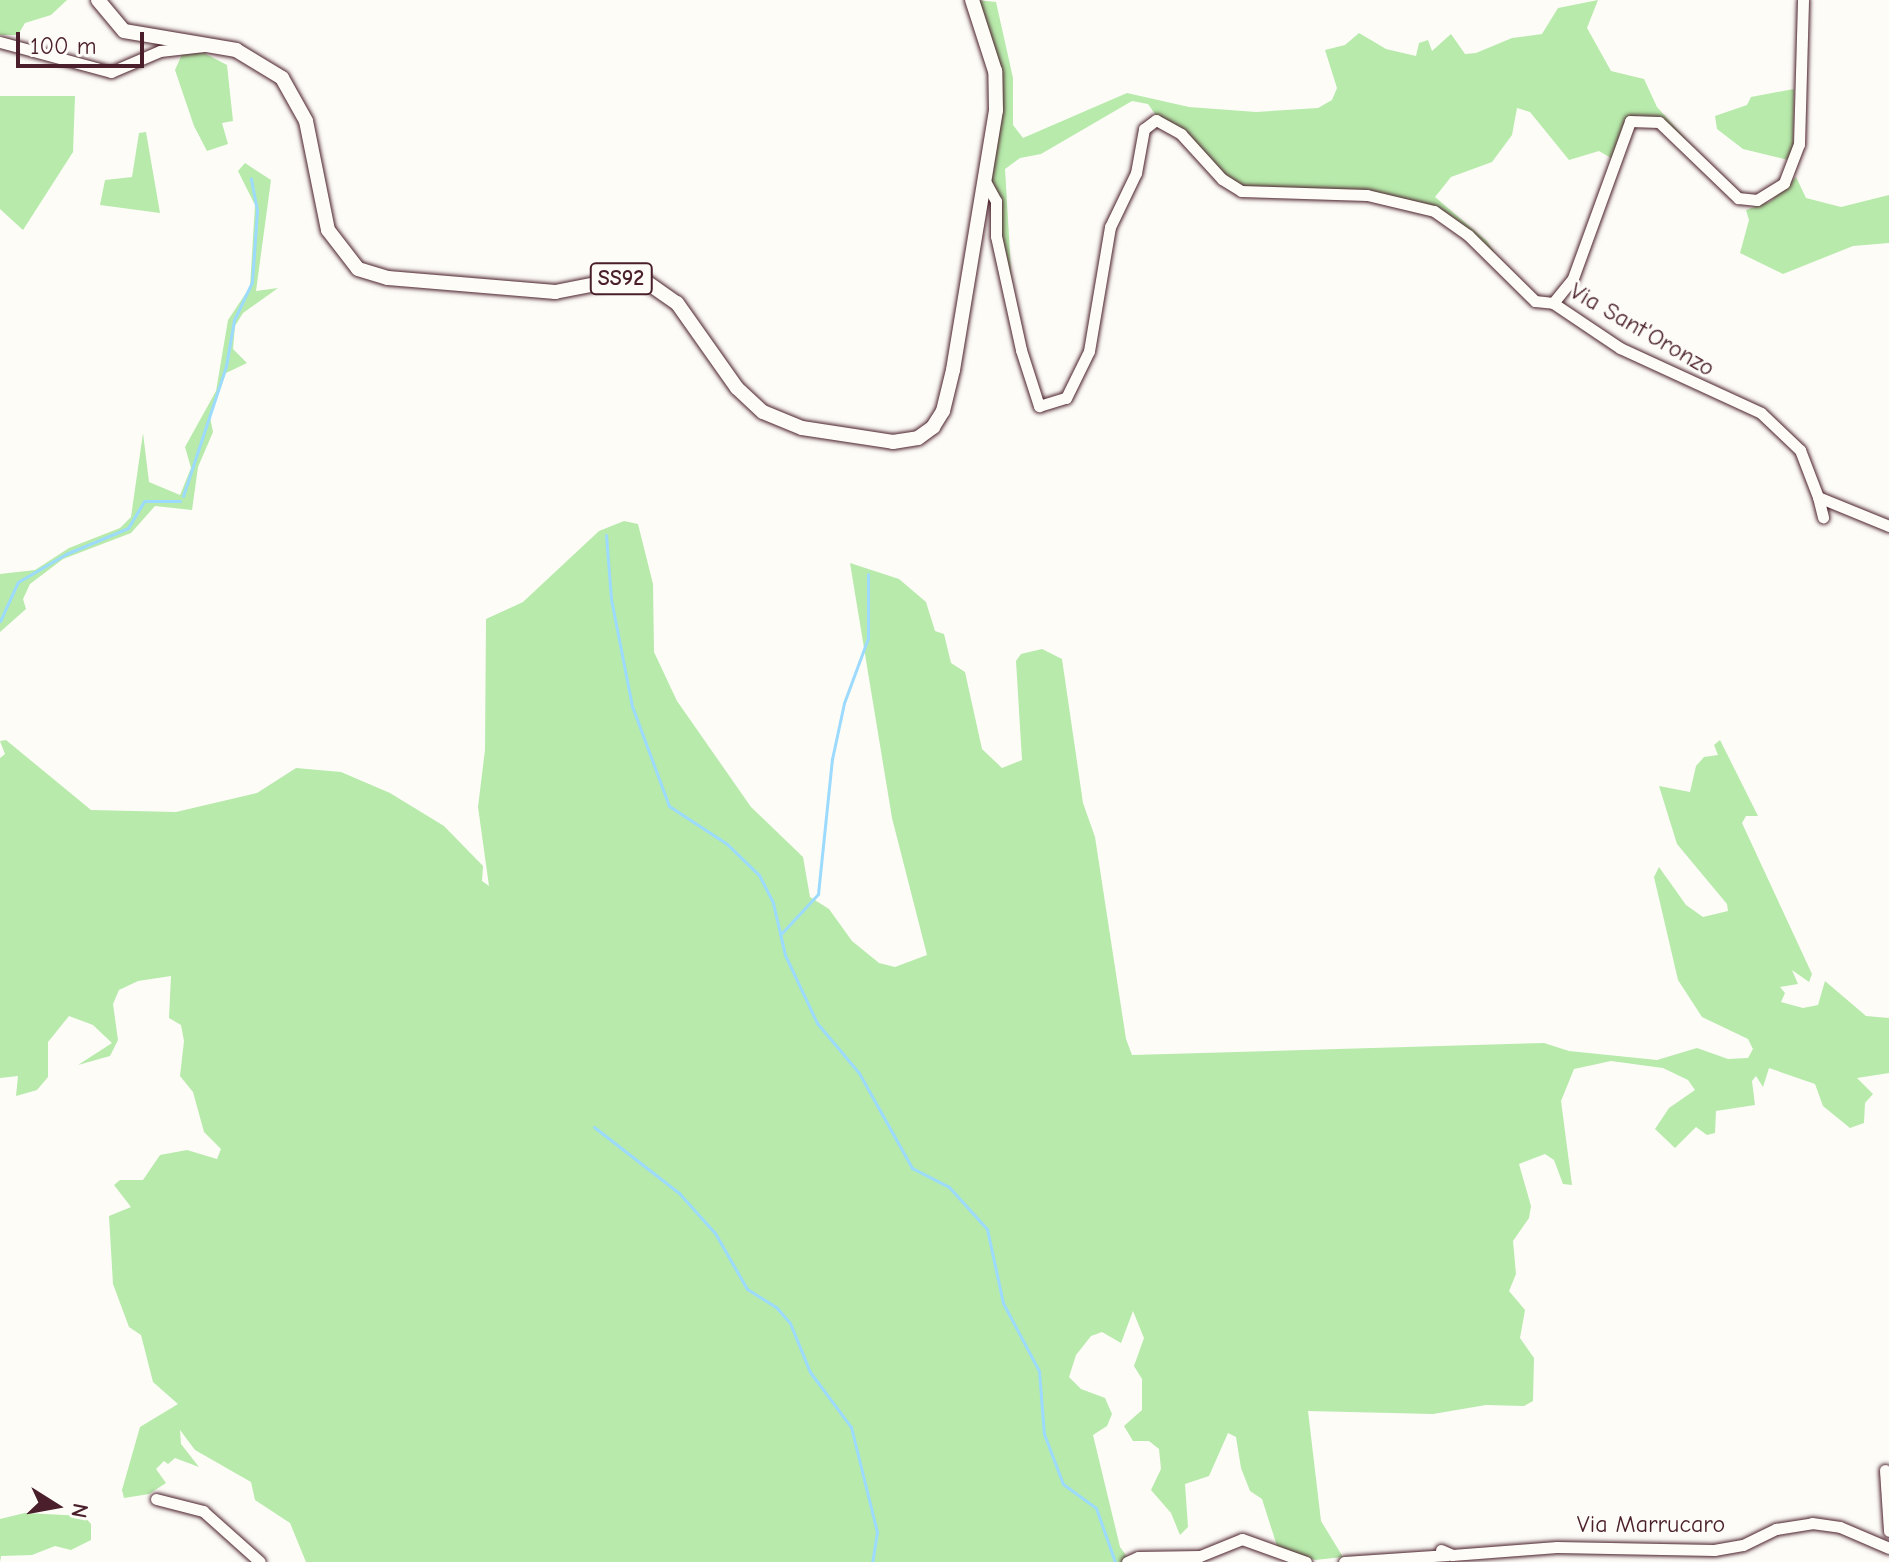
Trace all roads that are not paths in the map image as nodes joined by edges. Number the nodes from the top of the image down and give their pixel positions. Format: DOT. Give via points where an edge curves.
graph roads {
  1 [pos="98,0"];
  2 [pos="972,0"];
  3 [pos="1803,0"];
  4 [pos="0,42"];
  5 [pos="205,44"];
  6 [pos="986,183"];
  7 [pos="1553,303"];
  8 [pos="1818,497"];
  9 [pos="1823,517"];
  10 [pos="1889,526"];
  11 [pos="1885,1470"];
  12 [pos="156,1499"];
  13 [pos="1889,1531"];
  14 [pos="1889,1548"];
  15 [pos="260,1562"];
  16 [pos="1127,1562"];
  17 [pos="1306,1562"];
  18 [pos="1344,1562"];
  1 -- 5 [label="main road, SS92" via="124,31"];
  2 -- 6 [label="main road, SS92" via="996,84"];
  3 -- 7 [label="street" via="1799,144 1784,183 1757,200 1738,198 1659,122 1630,121 1573,278"];
  4 -- 5 [label="street" via="111,72 160,51 197,50"];
  5 -- 6 [label="main road, SS92" via="248,55 292,89 306,121 328,230 358,269 388,278 555,292 621,279 645,281 677,303 754,405 780,421 833,434 906,441 928,432 941,417"];
  6 -- 7 [label="street, Via Sant'Oronzo" via="996,201 996,236 1021,350 1036,401 1045,407 1066,398 1089,351 1110,227 1136,173 1144,129 1153,120 1181,134 1222,179 1247,193 1367,195 1434,211 1468,235 1530,298"];
  7 -- 8 [label="street, Via Sant'Oronzo" via="1620,348 1761,413 1800,450"];
  8 -- 9 [label="street, Via Sant'Oronzo"];
  8 -- 10 [label="street"];
  11 -- 13 [label="street"];
  12 -- 15 [label="street" via="203,1511"];
  14 -- 18 [label="street, Via Marrucaro" via="1840,1527 1812,1523 1714,1550 1557,1547"];
  16 -- 17 [label="street" via="1138,1557 1200,1556 1242,1539"];
}
